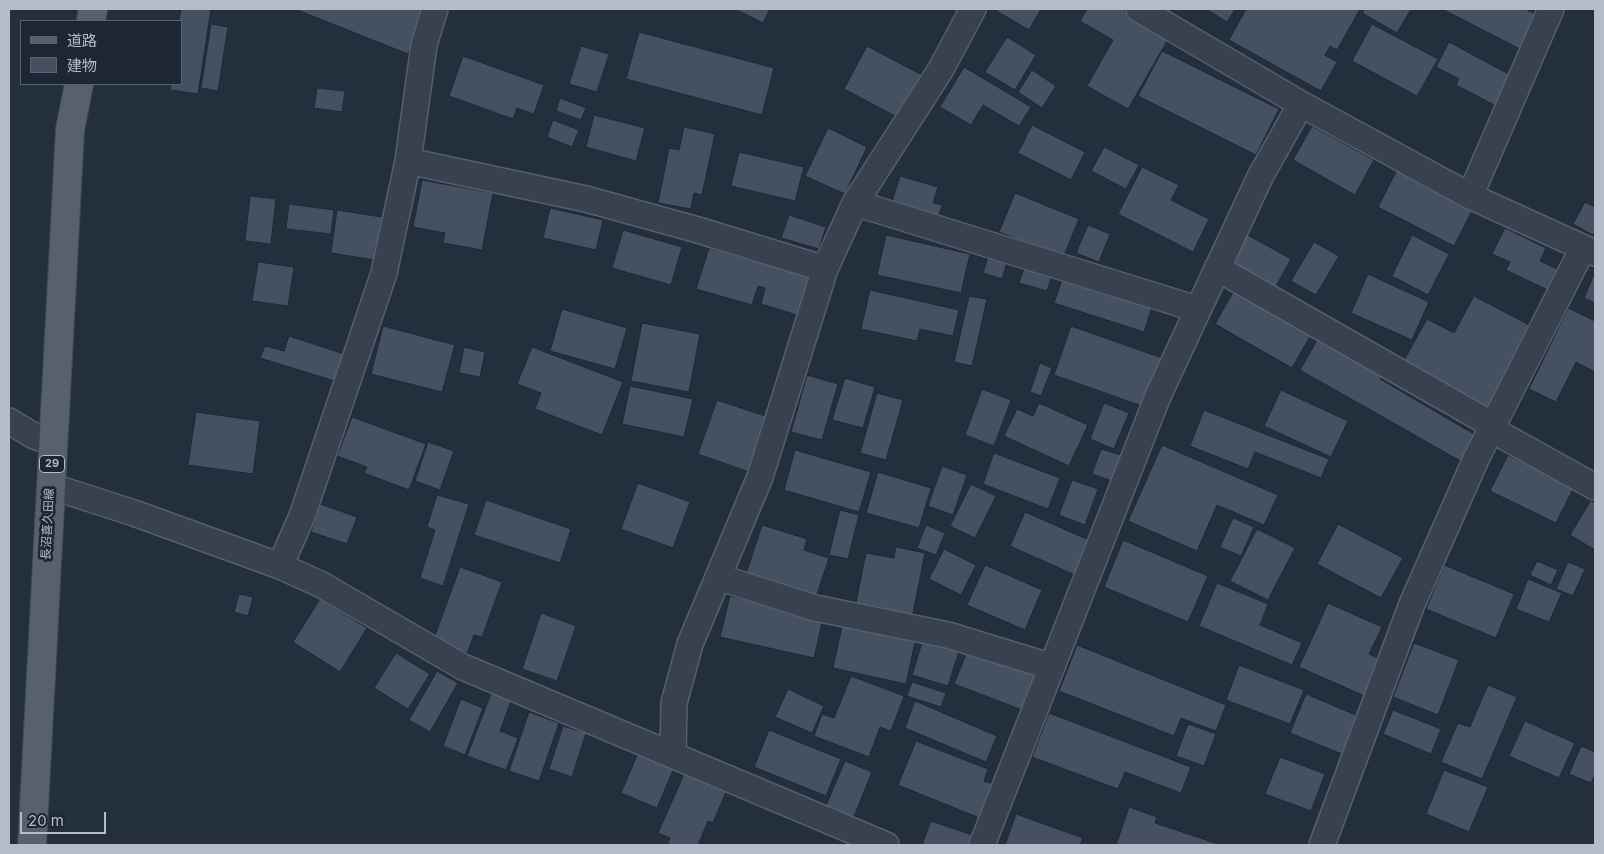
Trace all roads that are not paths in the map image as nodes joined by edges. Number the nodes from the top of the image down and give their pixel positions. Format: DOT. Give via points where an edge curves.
graph roads {
  1 [pos="435,9"];
  2 [pos="973,9"];
  3 [pos="1551,9"];
  4 [pos="1143,10"];
  5 [pos="79,85"];
  6 [pos="1301,104"];
  7 [pos="408,161"];
  8 [pos="1470,196"];
  9 [pos="855,204"];
  10 [pos="1589,251"];
  11 [pos="1217,268"];
  12 [pos="825,269"];
  13 [pos="1198,308"];
  14 [pos="9,421"];
  15 [pos="1493,428"];
  16 [pos="54,442"];
  17 [pos="50,486"];
  18 [pos="1595,487"];
  19 [pos="280,566"];
  20 [pos="718,577"];
  21 [pos="1052,667"];
  22 [pos="673,755"];
  23 [pos="32,845"];
  24 [pos="886,845"];
  25 [pos="982,845"];
  26 [pos="1322,845"];
  1 -- 7 [label="street" via="424,45"];
  2 -- 9 [label="street" via="941,69"];
  3 -- 8 [label="street"];
  4 -- 6 [label="street"];
  5 -- 16 [label="main road, 長沼喜久田線 / 29" via="70,130"];
  6 -- 8 [label="street"];
  6 -- 11 [label="street" via="1260,178"];
  7 -- 12 [label="street" via="586,199"];
  7 -- 19 [label="street" via="384,273 302,516"];
  8 -- 10 [label="street"];
  9 -- 12 [label="street"];
  9 -- 13 [label="street"];
  10 -- 15 [label="street"];
  11 -- 13 [label="street"];
  11 -- 15 [label="street"];
  12 -- 20 [label="street" via="760,477"];
  13 -- 21 [label="street" via="1158,396"];
  14 -- 16 [label="street" via="34,436"];
  15 -- 18 [label="street"];
  15 -- 26 [label="street" via="1476,458 1412,604"];
  16 -- 17 [label="main road, 長沼喜久田線 / 29"];
  17 -- 19 [label="street"];
  17 -- 23 [label="main road, 長沼喜久田線 / 29"];
  19 -- 22 [label="street" via="322,585 463,667"];
  20 -- 21 [label="street" via="815,608 948,635"];
  20 -- 22 [label="street" via="690,644 674,703"];
  21 -- 25 [label="street"];
  22 -- 24 [label="street"];
}
